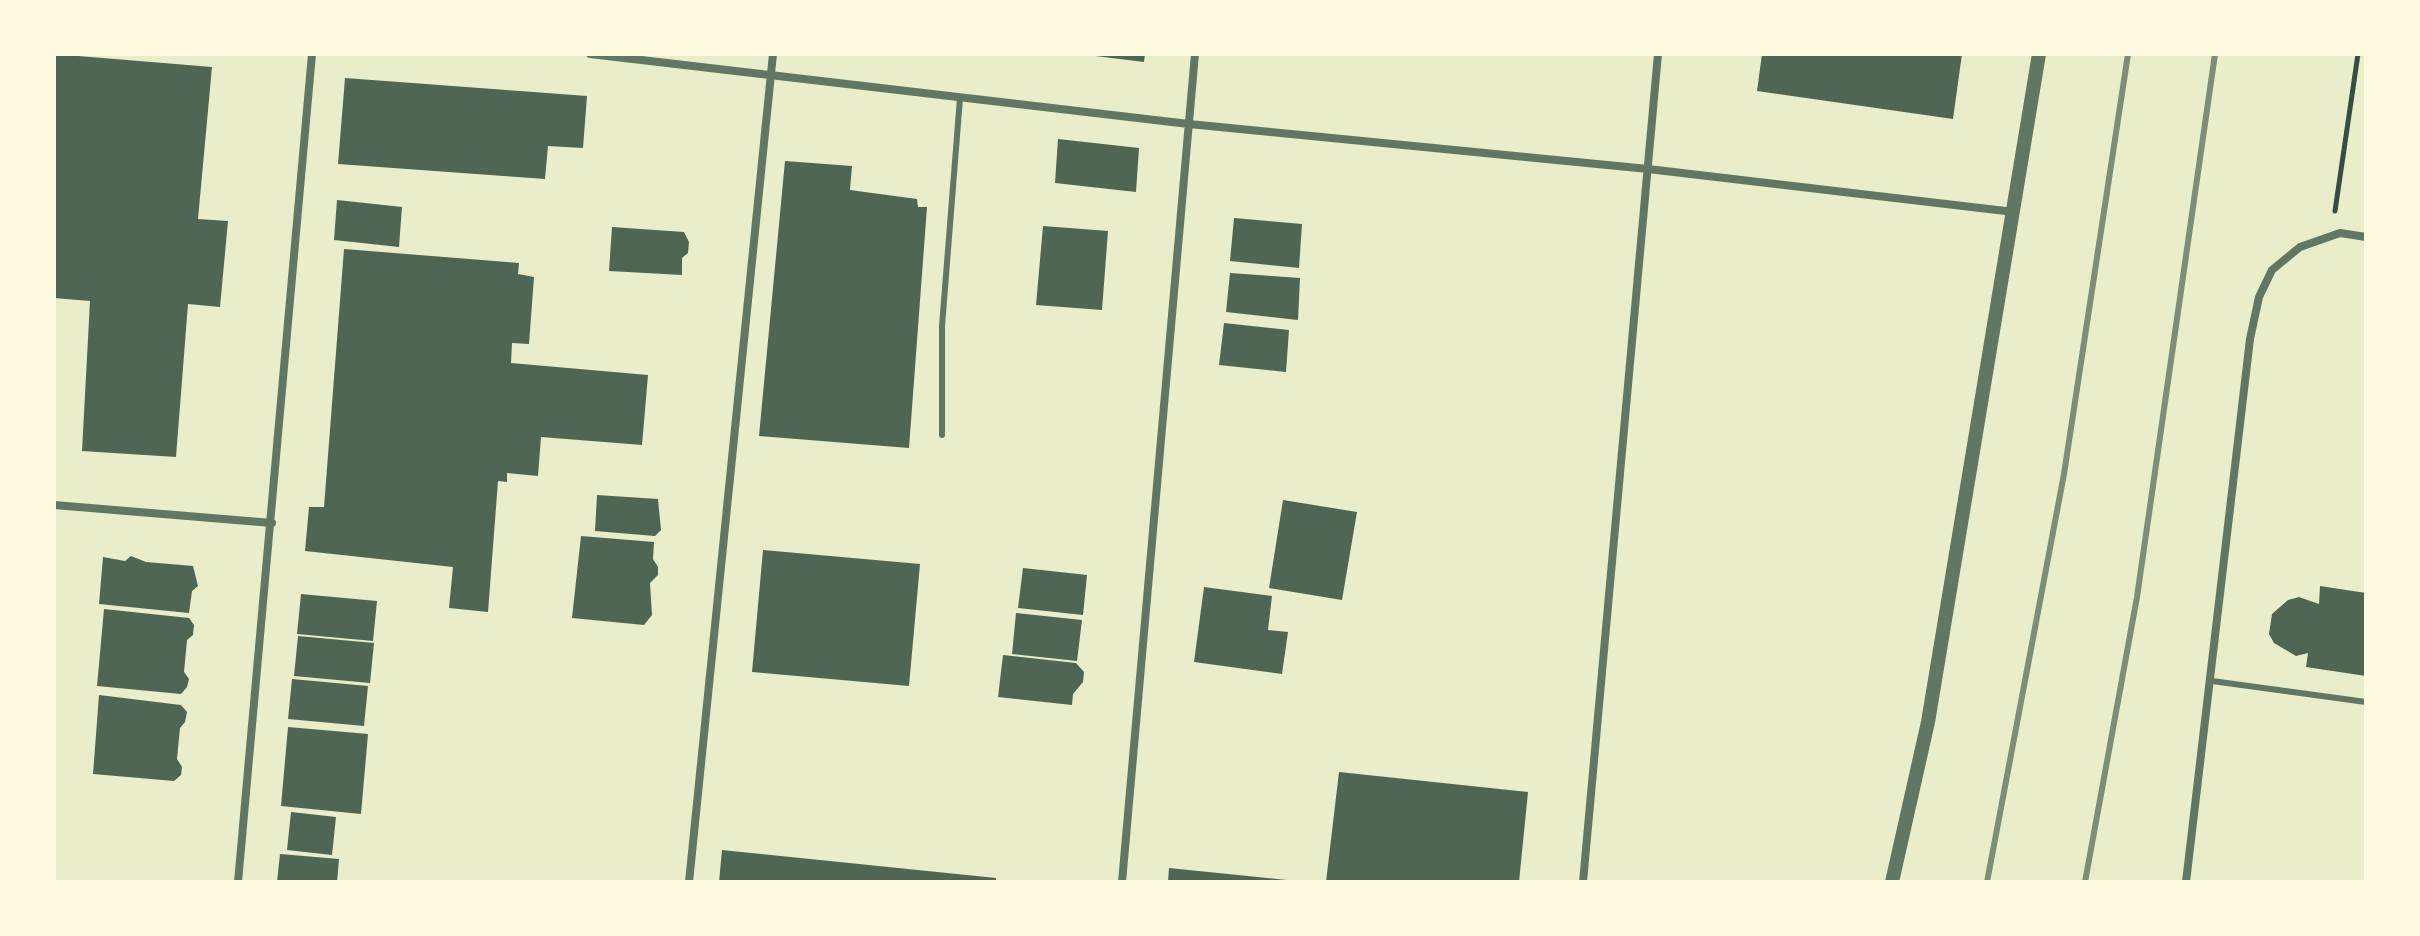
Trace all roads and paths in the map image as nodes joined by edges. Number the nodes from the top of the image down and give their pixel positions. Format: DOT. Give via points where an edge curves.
graph roads {
  1 [pos="312,54"];
  2 [pos="590,54"];
  3 [pos="773,54"];
  4 [pos="1195,54"];
  5 [pos="1658,54"];
  6 [pos="2039,54"];
  7 [pos="2358,54"];
  8 [pos="771,76"];
  9 [pos="960,98"];
  10 [pos="1189,124"];
  11 [pos="1648,169"];
  12 [pos="2015,212"];
  13 [pos="2332,236"];
  14 [pos="2366,237"];
  15 [pos="942,435"];
  16 [pos="54,505"];
  17 [pos="272,523"];
  18 [pos="2212,681"];
  19 [pos="2366,702"];
  20 [pos="238,882"];
  21 [pos="689,882"];
  22 [pos="1122,882"];
  23 [pos="1583,882"];
  24 [pos="1892,882"];
  25 [pos="2186,882"];
  1 -- 17 [label="street"];
  2 -- 8 [label="street"];
  3 -- 8 [label="street"];
  4 -- 10 [label="street"];
  5 -- 11 [label="street"];
  6 -- 12 [label="street"];
  7 -- 13 [label="path"];
  8 -- 9 [label="street"];
  8 -- 21 [label="street"];
  9 -- 10 [label="street"];
  9 -- 15 [label="lane" via="942,326"];
  10 -- 11 [label="street"];
  10 -- 22 [label="street"];
  11 -- 12 [label="street"];
  11 -- 23 [label="street"];
  12 -- 24 [label="street" via="1928,722"];
  13 -- 14 [label="street"];
  13 -- 18 [label="street" via="2300,247 2272,270 2259,297"];
  16 -- 17 [label="street"];
  17 -- 20 [label="street"];
  18 -- 19 [label="lane"];
  18 -- 25 [label="street"];
}
